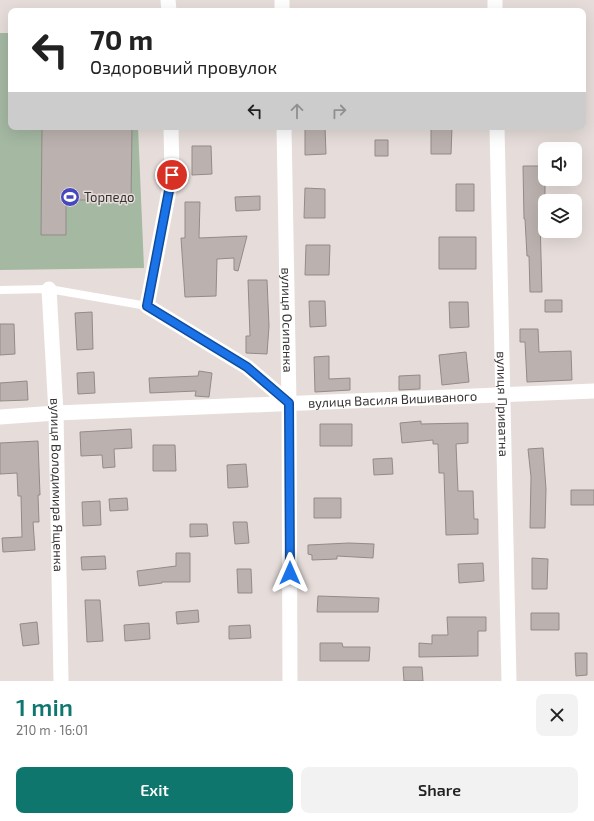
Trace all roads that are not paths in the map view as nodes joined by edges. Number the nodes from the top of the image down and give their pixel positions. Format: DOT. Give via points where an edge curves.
graph roads {
  1 [pos="171,130"];
  2 [pos="284,130"];
  3 [pos="497,130"];
  4 [pos="49,289"];
  5 [pos="0,290"];
  6 [pos="147,306"];
  7 [pos="594,391"];
  8 [pos="502,394"];
  9 [pos="289,403"];
  10 [pos="56,413"];
  11 [pos="0,417"];
  12 [pos="61,681"];
  13 [pos="290,681"];
  14 [pos="509,681"];
  1 -- 6 [label="street" via="172,175"];
  2 -- 9 [label="street, вулиця Осипенка"];
  3 -- 8 [label="street, вулиця Приватна"];
  4 -- 5 [label="lane"];
  4 -- 6 [label="lane"];
  4 -- 10 [label="street, вулиця Володимира Ященка"];
  6 -- 9 [label="street" via="247,367"];
  7 -- 8 [label="street, вулиця Василя Вишиваного"];
  8 -- 9 [label="street, вулиця Василя Вишиваного"];
  8 -- 14 [label="street, вулиця Приватна"];
  9 -- 10 [label="street, вулиця Василя Вишиваного"];
  9 -- 13 [label="street, вулиця Осипенка"];
  10 -- 11 [label="street, вулиця Василя Вишиваного"];
  10 -- 12 [label="street, вулиця Володимира Ященка"];
}
